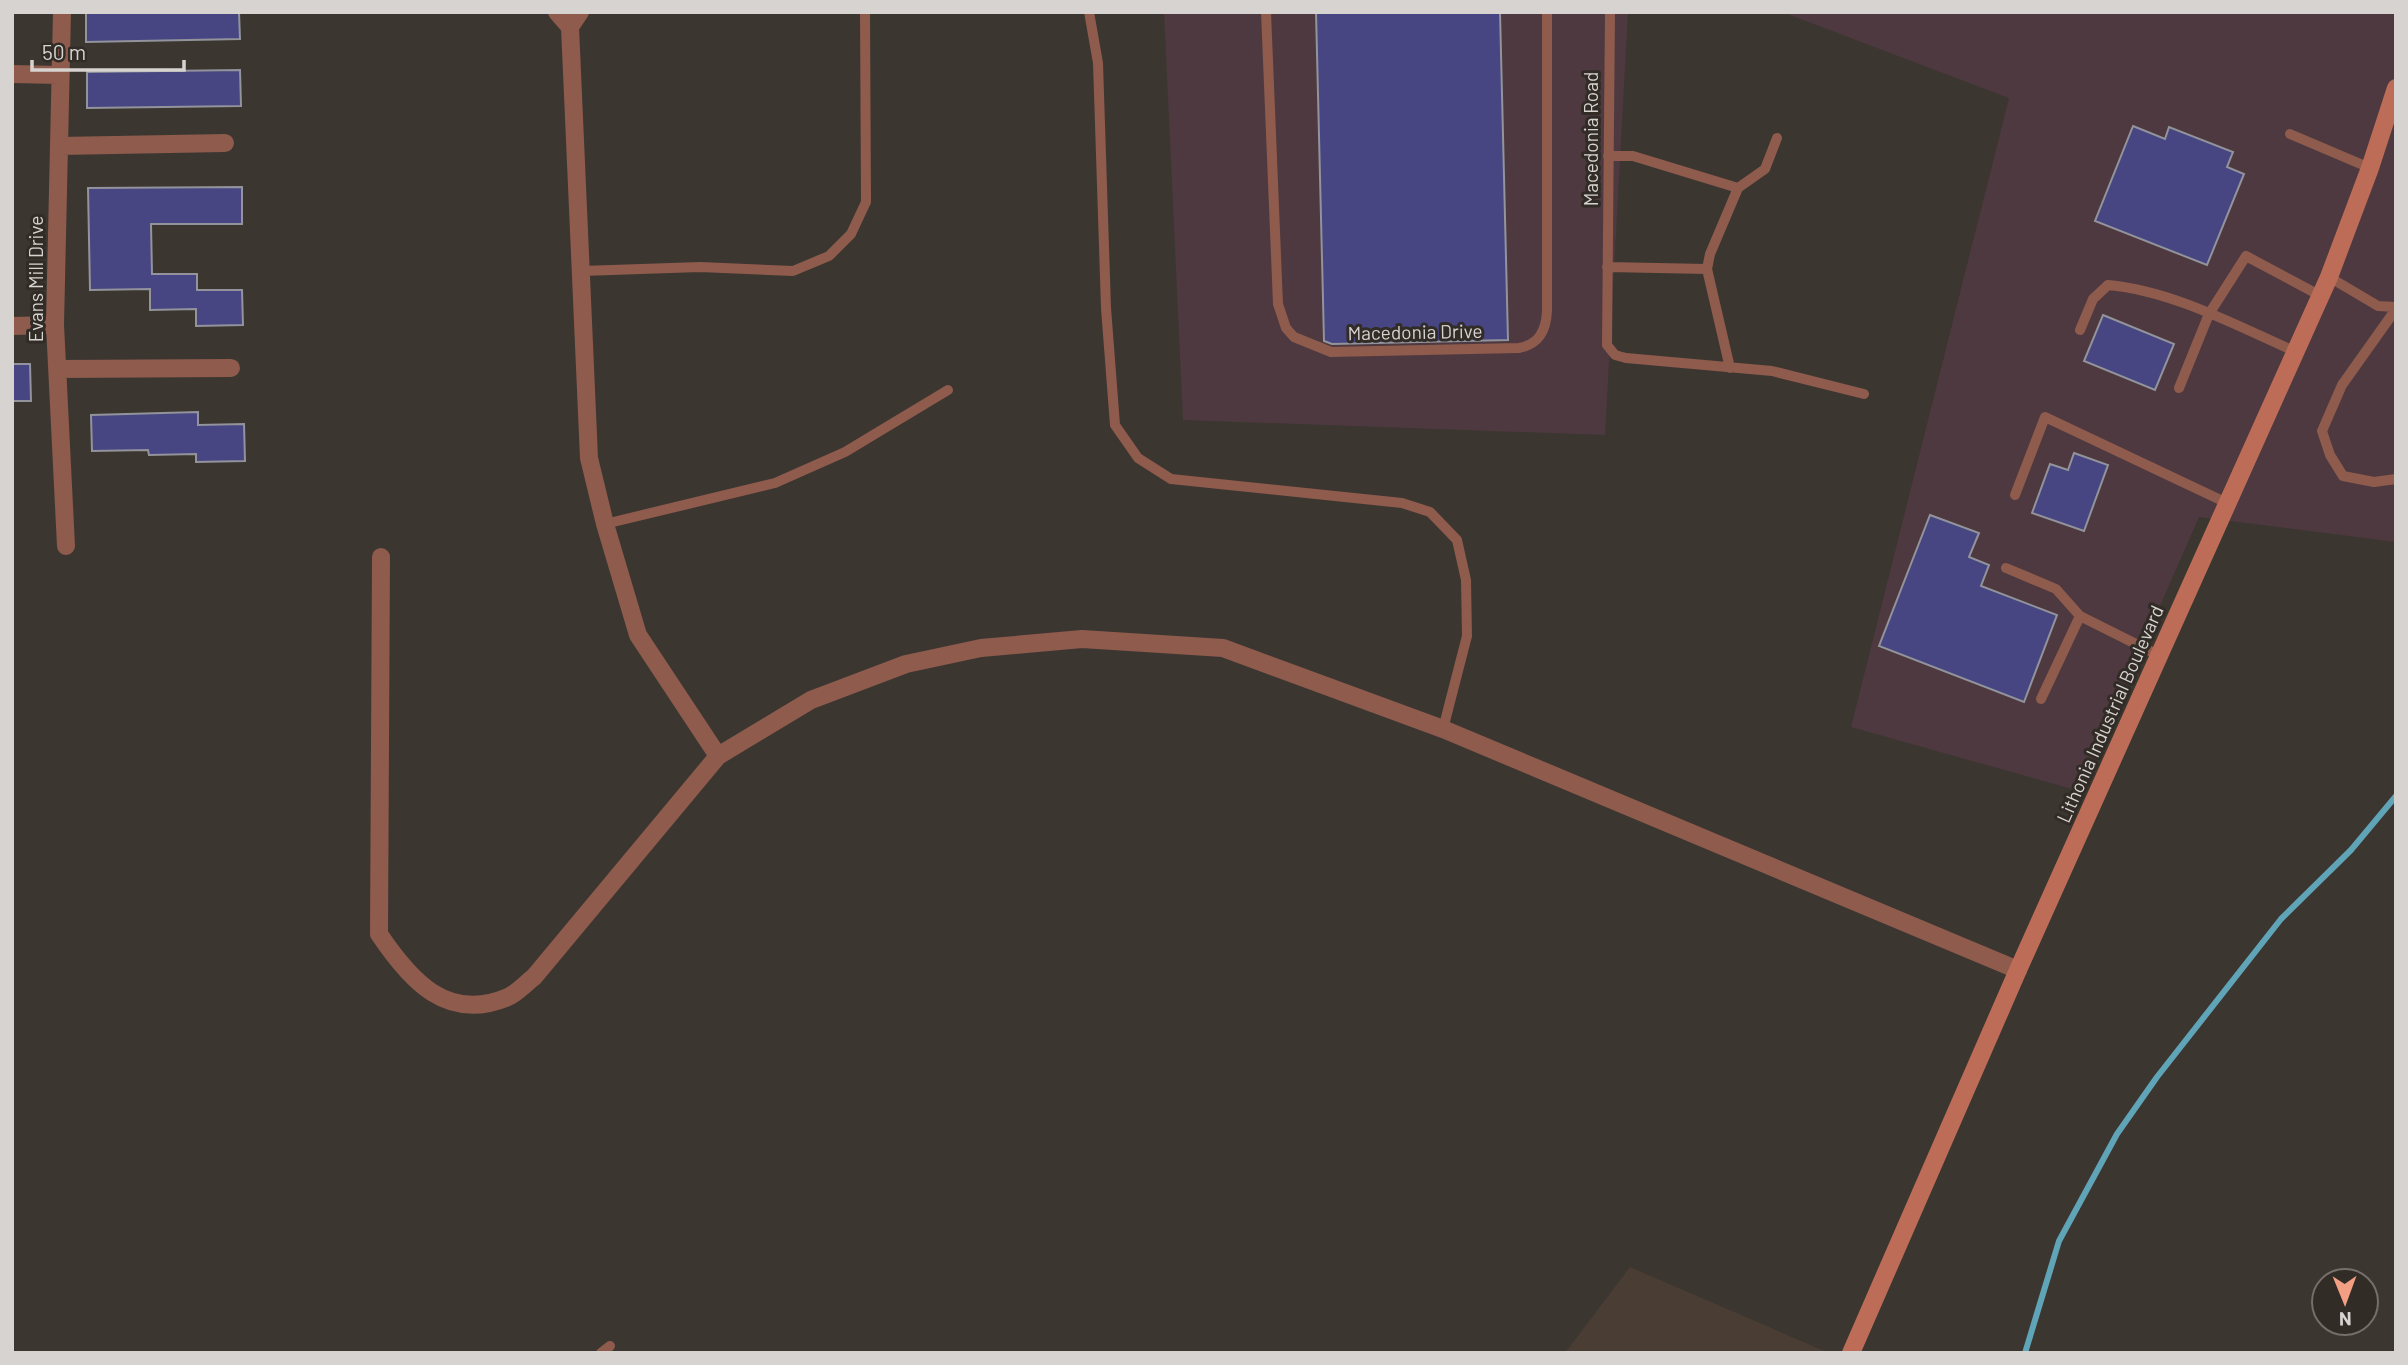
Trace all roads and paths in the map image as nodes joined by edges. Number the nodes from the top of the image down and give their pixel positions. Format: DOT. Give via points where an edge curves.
graph roads {
  1 [pos="62,12"];
  2 [pos="557,12"];
  3 [pos="865,12"];
  4 [pos="1089,12"];
  5 [pos="1266,12"];
  6 [pos="1547,12"];
  7 [pos="1610,12"];
  8 [pos="575,19"];
  9 [pos="12,74"];
  10 [pos="60,75"];
  11 [pos="2396,88"];
  12 [pos="2290,134"];
  13 [pos="1777,138"];
  14 [pos="225,143"];
  15 [pos="59,146"];
  16 [pos="1608,156"];
  17 [pos="2370,168"];
  18 [pos="1738,188"];
  19 [pos="1607,267"];
  20 [pos="1707,269"];
  21 [pos="582,271"];
  22 [pos="2329,277"];
  23 [pos="2319,295"];
  24 [pos="2396,308"];
  25 [pos="2209,314"];
  26 [pos="55,325"];
  27 [pos="12,326"];
  28 [pos="2080,330"];
  29 [pos="2294,351"];
  30 [pos="1730,368"];
  31 [pos="58,369"];
  32 [pos="231,369"];
  33 [pos="2179,388"];
  34 [pos="948,390"];
  35 [pos="1864,394"];
  36 [pos="2396,479"];
  37 [pos="2015,495"];
  38 [pos="2227,503"];
  39 [pos="604,524"];
  40 [pos="66,546"];
  41 [pos="381,557"];
  42 [pos="2006,568"];
  43 [pos="2080,616"];
  44 [pos="2160,656"];
  45 [pos="2041,699"];
  46 [pos="1443,729"];
  47 [pos="718,756"];
  48 [pos="2018,970"];
  49 [pos="1851,1353"];
  1 -- 10 [label="street, Evans Mill Drive"];
  2 -- 8 [label="street"];
  3 -- 21 [label="lane" via="866,202 851,234 829,256 793,271 700,267"];
  4 -- 46 [label="lane" via="1098,63 1106,308 1115,425 1138,458 1171,479 1402,503 1430,512 1457,540 1466,580 1466,636"];
  5 -- 6 [label="lane, Macedonia Drive" via="1278,304 1294,337 1331,352 1519,348 1538,339 1546,326 1547,311"];
  7 -- 16 [label="lane, Macedonia Road"];
  8 -- 21 [label="street"];
  9 -- 10 [label="street"];
  10 -- 15 [label="street, Evans Mill Drive"];
  11 -- 17 [label="main road, Lithonia Industrial Boulevard"];
  12 -- 17 [label="lane"];
  13 -- 18 [label="lane" via="1765,170"];
  14 -- 15 [label="street"];
  15 -- 26 [label="street, Evans Mill Drive"];
  16 -- 18 [label="lane" via="1633,156"];
  16 -- 19 [label="lane, Macedonia Road"];
  17 -- 22 [label="main road, Lithonia Industrial Boulevard"];
  18 -- 20 [label="lane"];
  19 -- 20 [label="lane"];
  19 -- 30 [label="lane, Macedonia Road" via="1607,345 1615,355"];
  20 -- 30 [label="lane"];
  21 -- 39 [label="street" via="589,458"];
  22 -- 23 [label="main road, Lithonia Industrial Boulevard"];
  22 -- 24 [label="lane" via="2378,306"];
  23 -- 25 [label="lane" via="2246,256"];
  23 -- 29 [label="main road, Lithonia Industrial Boulevard"];
  24 -- 36 [label="lane" via="2342,385 2322,431 2343,476 2374,482"];
  25 -- 28 [label="lane" via="2137,288 2108,285 2093,299"];
  25 -- 29 [label="lane"];
  25 -- 33 [label="lane"];
  26 -- 27 [label="street"];
  26 -- 31 [label="street, Evans Mill Drive"];
  29 -- 38 [label="main road, Lithonia Industrial Boulevard"];
  30 -- 35 [label="lane, Macedonia Road" via="1772,371"];
  31 -- 32 [label="street"];
  31 -- 40 [label="street, Evans Mill Drive"];
  34 -- 39 [label="lane" via="845,453 775,483"];
  37 -- 38 [label="lane" via="2045,417"];
  38 -- 44 [label="main road, Lithonia Industrial Boulevard"];
  39 -- 47 [label="street" via="638,635"];
  41 -- 47 [label="street" via="379,934 404,970 435,997 472,1005 509,997 534,977"];
  42 -- 43 [label="lane" via="2056,589"];
  43 -- 44 [label="lane"];
  43 -- 45 [label="lane"];
  44 -- 48 [label="main road, Lithonia Industrial Boulevard"];
  46 -- 47 [label="street" via="1223,648 1082,639 981,648 906,664 811,701"];
  46 -- 48 [label="street"];
  48 -- 49 [label="main road, Lithonia Industrial Boulevard"];
}
